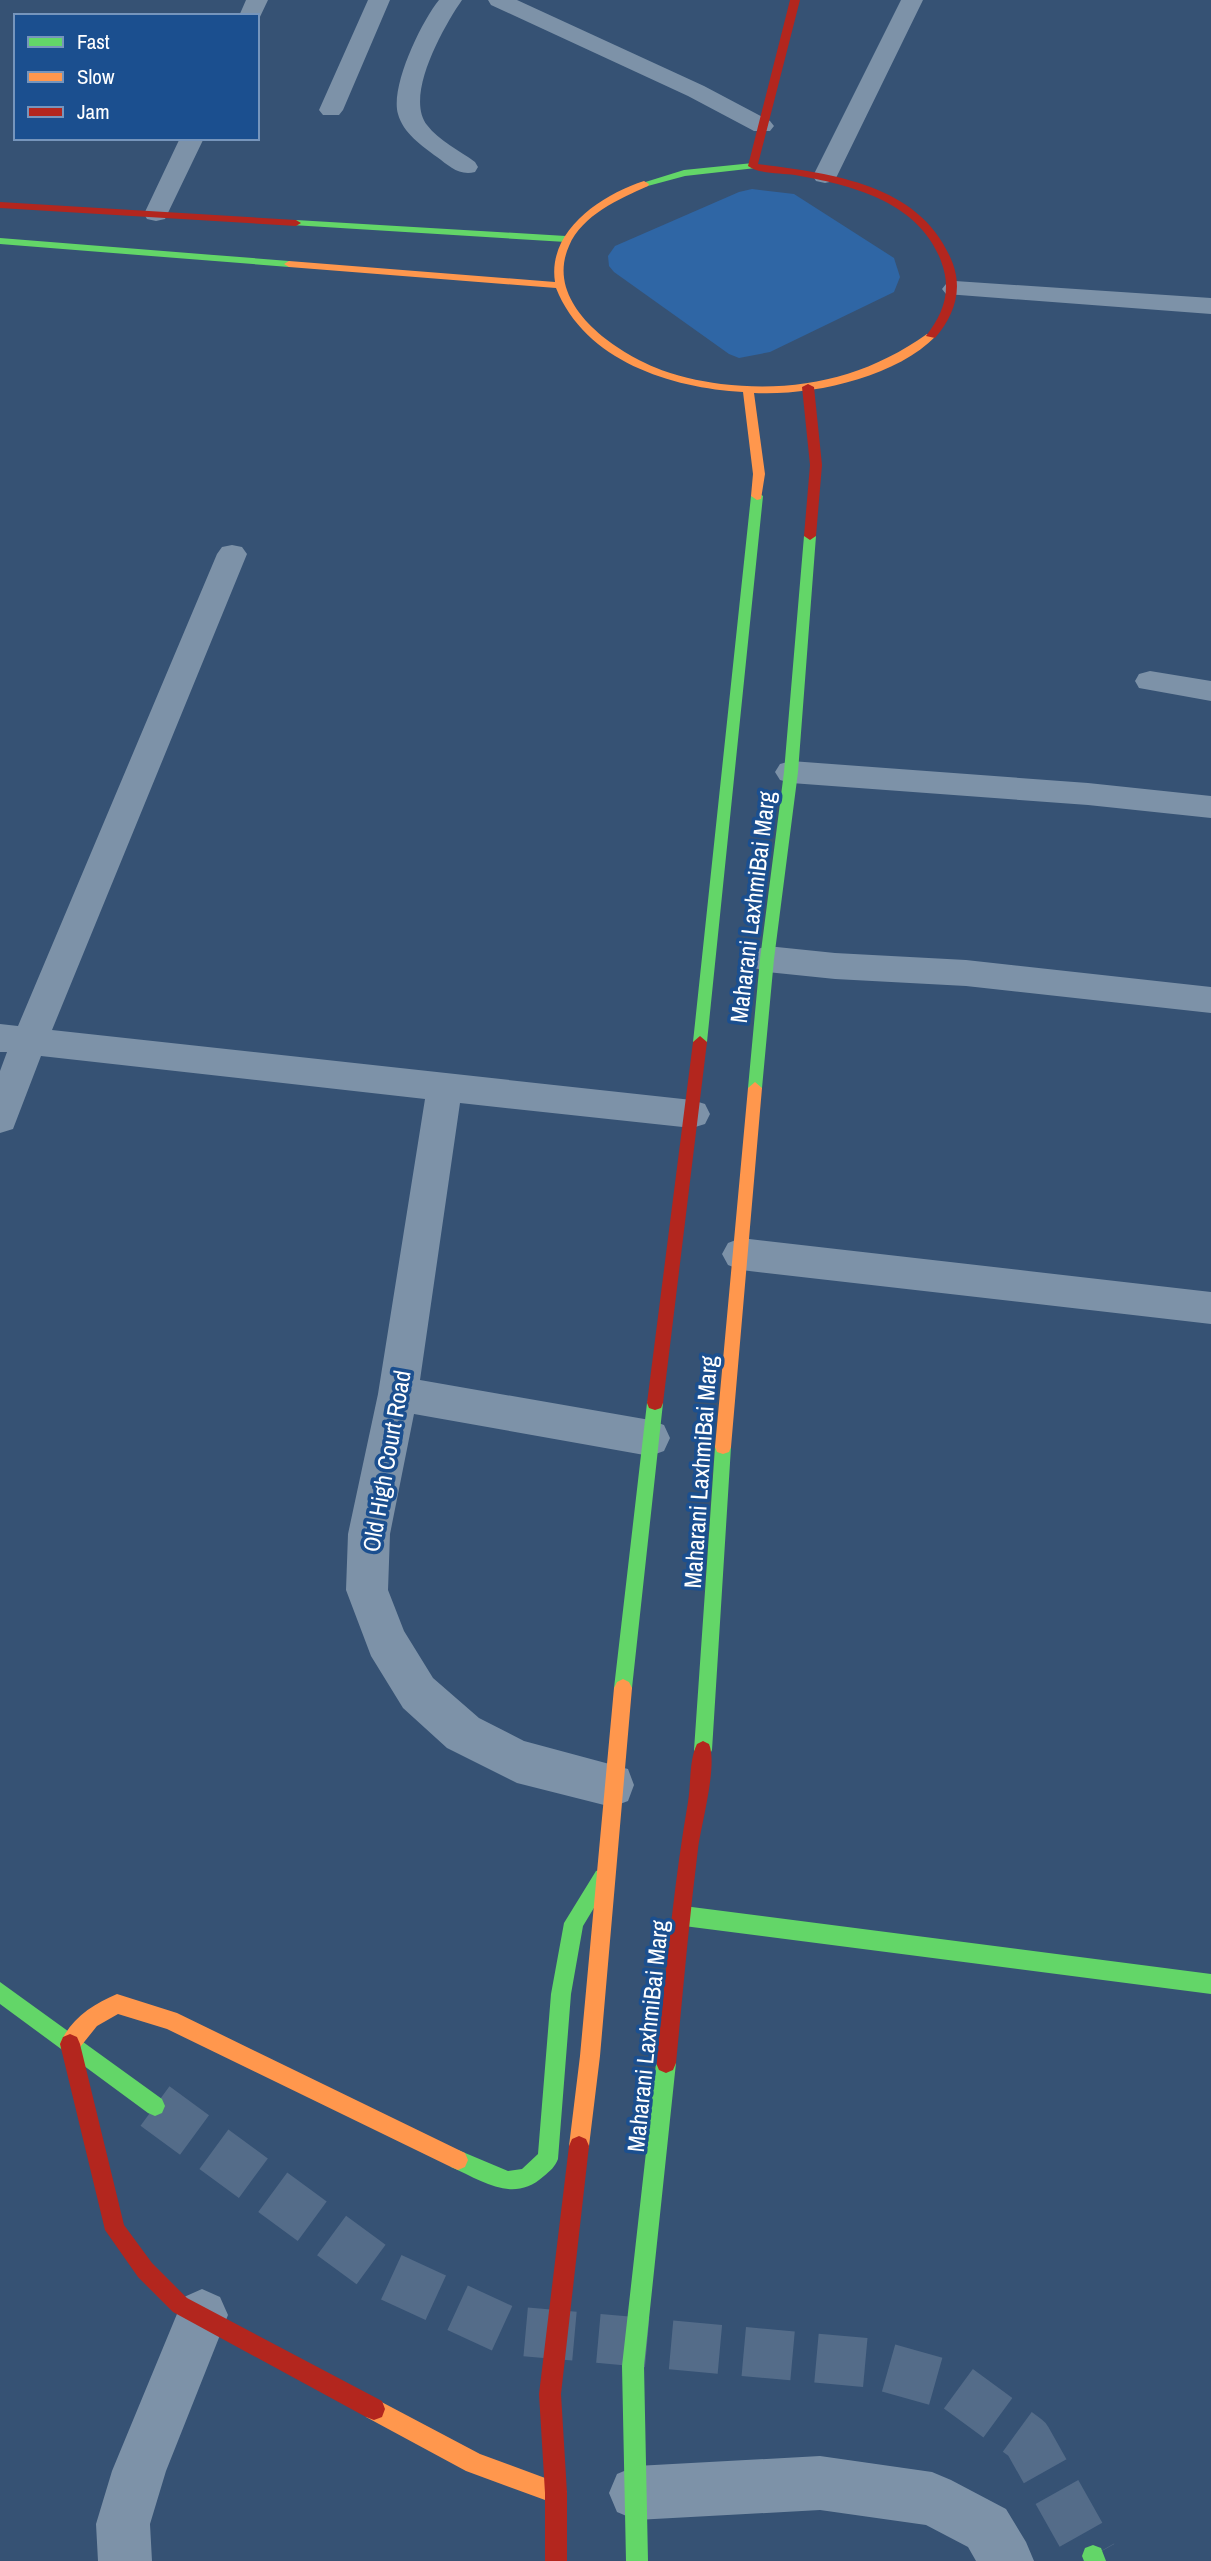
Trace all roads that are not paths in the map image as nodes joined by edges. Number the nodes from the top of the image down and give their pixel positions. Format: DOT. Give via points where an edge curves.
graph roads {
  1 [pos="379,0"];
  2 [pos="450,0"];
  3 [pos="499,0"];
  4 [pos="795,0"];
  5 [pos="912,0"];
  6 [pos="331,110"];
  7 [pos="762,126"];
  8 [pos="191,140"];
  9 [pos="753,166"];
  10 [pos="466,167"];
  11 [pos="825,176"];
  12 [pos="0,205"];
  13 [pos="156,214"];
  14 [pos="566,239"];
  15 [pos="0,241"];
  16 [pos="558,285"];
  17 [pos="955,289"];
  18 [pos="1211,306"];
  19 [pos="808,387"];
  20 [pos="748,389"];
  21 [pos="232,554"];
  22 [pos="1150,681"];
  23 [pos="1211,691"];
  24 [pos="791,772"];
  25 [pos="1211,807"];
  26 [pos="767,959"];
  27 [pos="1211,1000"];
  28 [pos="15,1040"];
  29 [pos="446,1085"];
  30 [pos="692,1114"];
  31 [pos="0,1119"];
  32 [pos="741,1254"];
  33 [pos="1211,1308"];
  34 [pos="398,1394"];
  35 [pos="650,1438"];
  36 [pos="612,1784"];
  37 [pos="603,1878"];
  38 [pos="684,1916"];
  39 [pos="1211,1984"];
  40 [pos="0,1993"];
  41 [pos="70,2044"];
  42 [pos="155,2106"];
  43 [pos="202,2315"];
  44 [pos="556,2493"];
  45 [pos="636,2494"];
  46 [pos="125,2561"];
  47 [pos="556,2561"];
  48 [pos="637,2561"];
  49 [pos="1006,2561"];
  1 -- 6 [label="street"];
  2 -- 10 [label="street" via="407,91 407,110 416,128"];
  3 -- 7 [label="street"];
  4 -- 7 [label="main road"];
  5 -- 11 [label="street"];
  7 -- 9 [label="main road"];
  8 -- 13 [label="street"];
  9 -- 11 [label="main road"];
  9 -- 14 [label="main road" via="703,170 644,184 597,207"];
  11 -- 17 [label="main road" via="879,194 921,220 947,253"];
  12 -- 13 [label="main road"];
  13 -- 14 [label="main road"];
  14 -- 16 [label="main road" via="558,261"];
  15 -- 16 [label="main road"];
  16 -- 20 [label="main road" via="571,315 599,343 630,360 691,382"];
  17 -- 18 [label="street"];
  17 -- 19 [label="main road" via="943,322 912,351 866,374"];
  19 -- 20 [label="main road"];
  19 -- 24 [label="main road, Maharani LaxhmiBai Marg" via="816,465"];
  20 -- 30 [label="main road" via="760,474"];
  21 -- 28 [label="street"];
  22 -- 23 [label="street"];
  24 -- 25 [label="street"];
  24 -- 26 [label="main road, Maharani LaxhmiBai Marg"];
  26 -- 27 [label="street"];
  26 -- 32 [label="main road, Maharani LaxhmiBai Marg"];
  28 -- 29 [label="street"];
  28 -- 31 [label="street"];
  29 -- 30 [label="street"];
  29 -- 34 [label="street, Old High Court Road"];
  30 -- 35 [label="main road"];
  32 -- 33 [label="street"];
  32 -- 38 [label="main road, Maharani LaxhmiBai Marg" via="701,1779"];
  34 -- 35 [label="street"];
  34 -- 36 [label="street, Old High Court Road" via="369,1534 367,1590 386,1642 418,1693 463,1733 517,1761"];
  35 -- 36 [label="main road"];
  36 -- 37 [label="main road"];
  37 -- 41 [label="main road" via="574,1923 561,1994 548,2159 527,2178 508,2181 450,2157 156,2016 117,2004 90,2019"];
  37 -- 44 [label="main road" via="590,2056 550,2394"];
  38 -- 39 [label="main road"];
  38 -- 45 [label="main road, Maharani LaxhmiBai Marg" via="633,2366"];
  40 -- 41 [label="main road"];
  41 -- 42 [label="main road"];
  41 -- 43 [label="main road" via="115,2230 145,2270 180,2305"];
  43 -- 44 [label="main road" via="474,2463"];
  43 -- 46 [label="street" via="139,2472 123,2524"];
  44 -- 47 [label="main road"];
  45 -- 48 [label="main road, Maharani LaxhmiBai Marg"];
  45 -- 49 [label="street" via="820,2483 932,2499 987,2528"];
}
